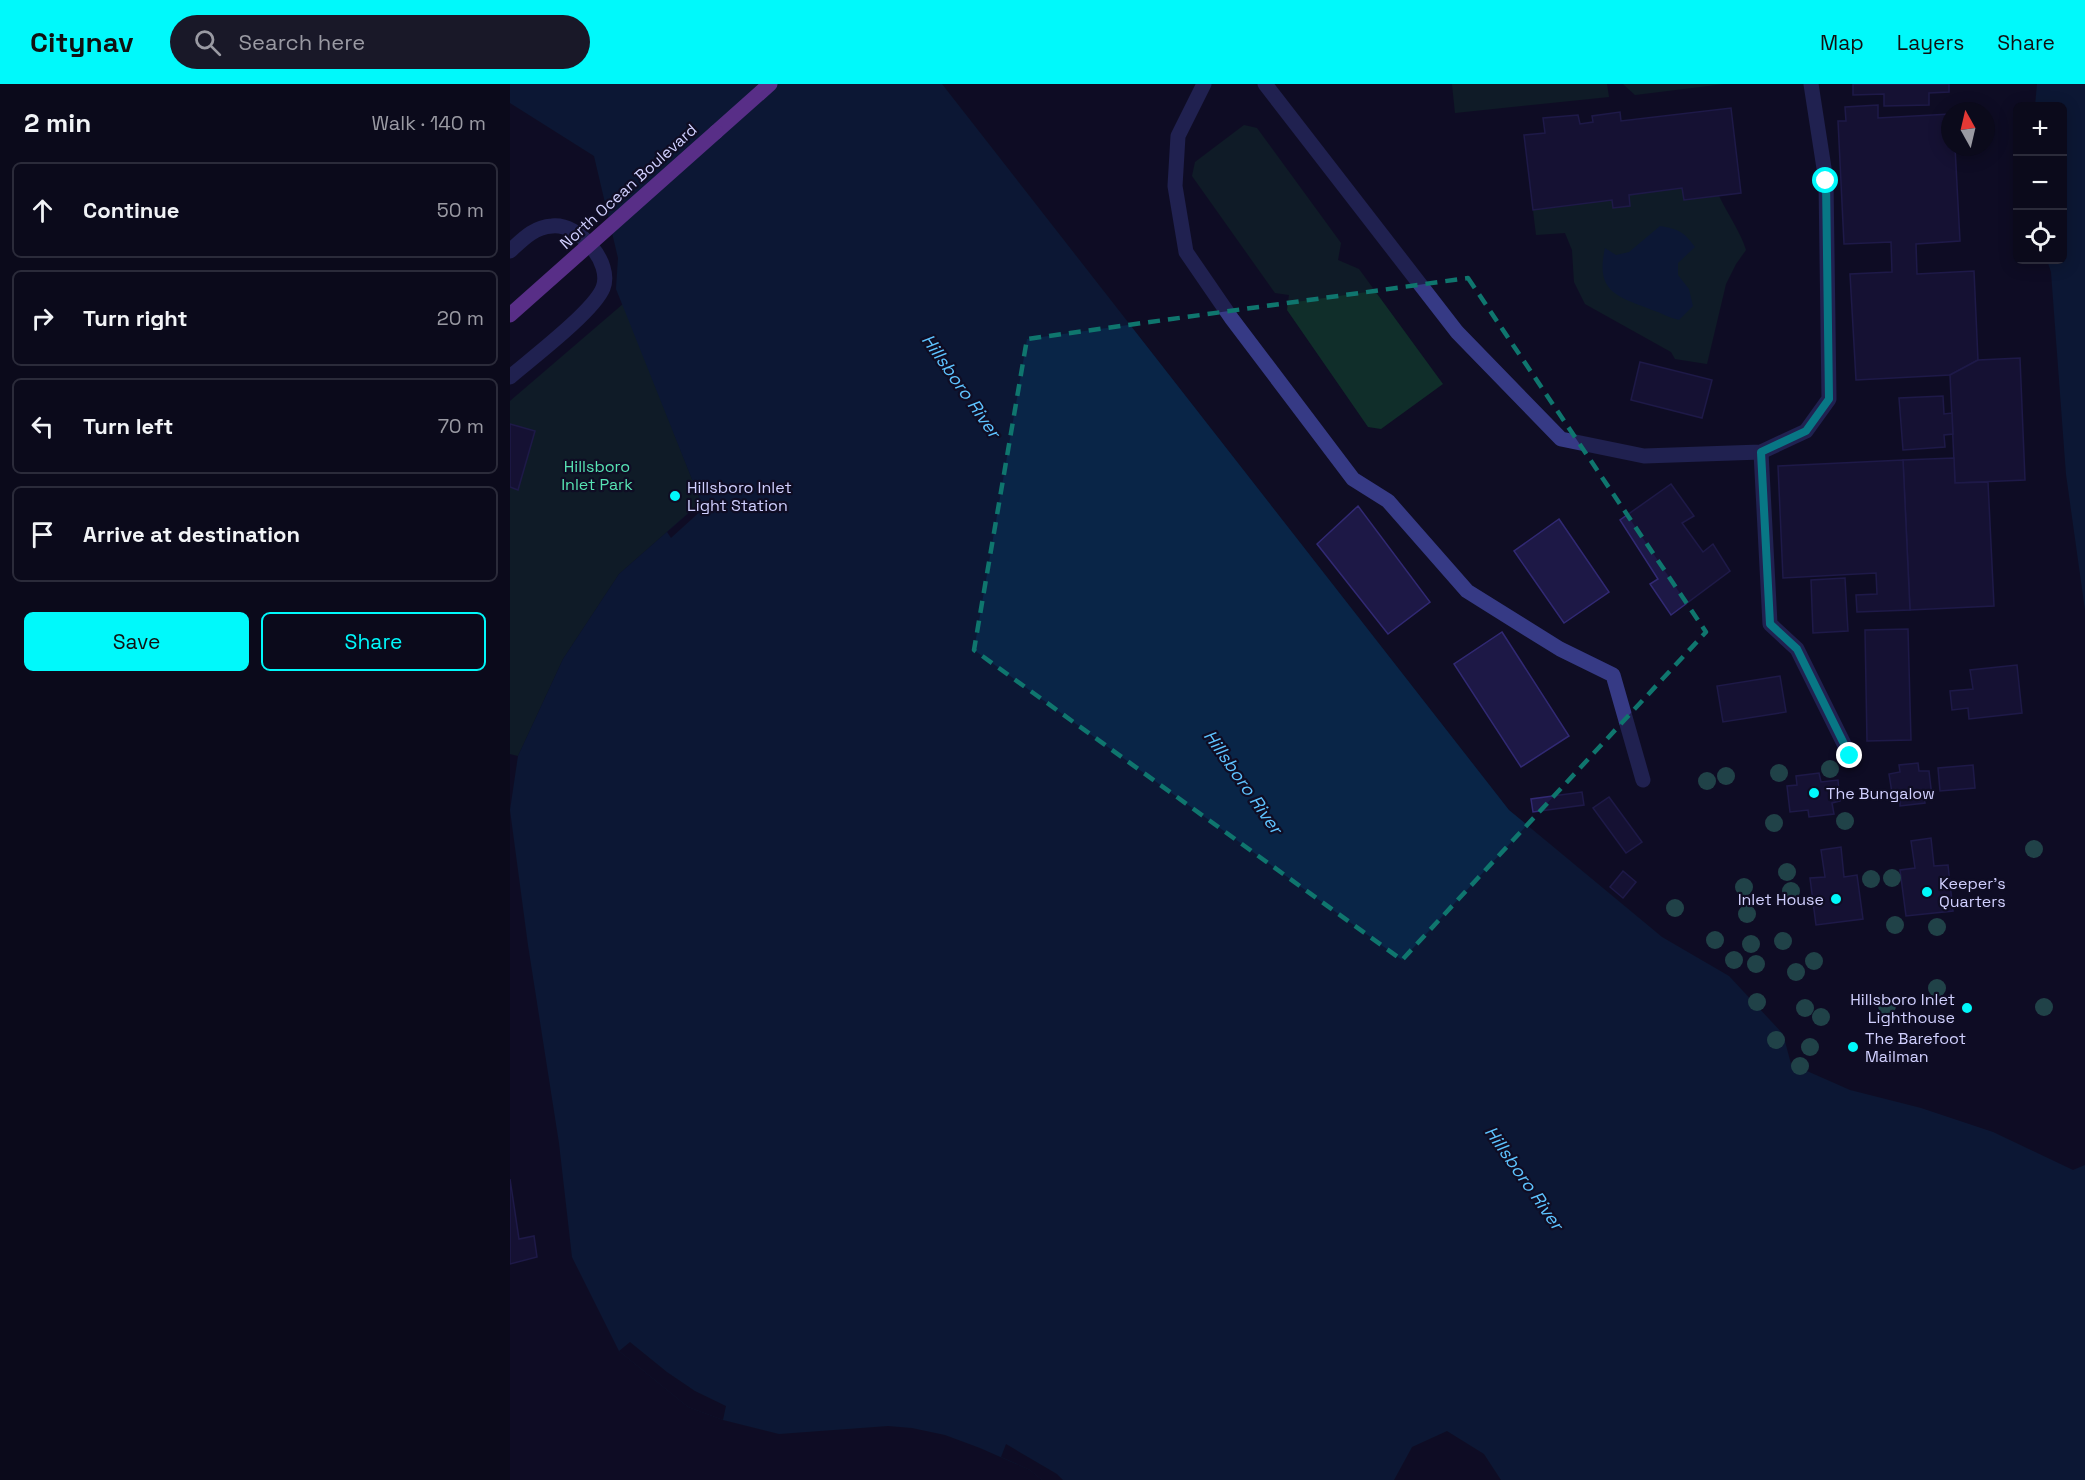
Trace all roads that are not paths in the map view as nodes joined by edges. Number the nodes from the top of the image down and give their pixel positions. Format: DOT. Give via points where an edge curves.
graph roads {
  1 [pos="770,84"];
  2 [pos="1204,84"];
  3 [pos="1265,84"];
  4 [pos="1811,84"];
  5 [pos="510,251"];
  6 [pos="510,315"];
  7 [pos="510,377"];
  8 [pos="1761,452"];
  9 [pos="1850,756"];
  10 [pos="1643,780"];
  1 -- 6 [label="main road, North Ocean Boulevard, bridge"];
  2 -- 10 [label="street" via="1178,136 1175,186 1186,252 1353,479 1388,501 1467,591 1560,649 1612,675"];
  3 -- 8 [label="street" via="1457,332 1561,439 1644,456"];
  4 -- 8 [label="street" via="1826,181 1829,399 1806,431"];
  5 -- 7 [label="street" via="532,231 554,225 569,229 596,252 606,279 602,292 588,309"];
  8 -- 9 [label="street" via="1770,624 1797,649"];
}
